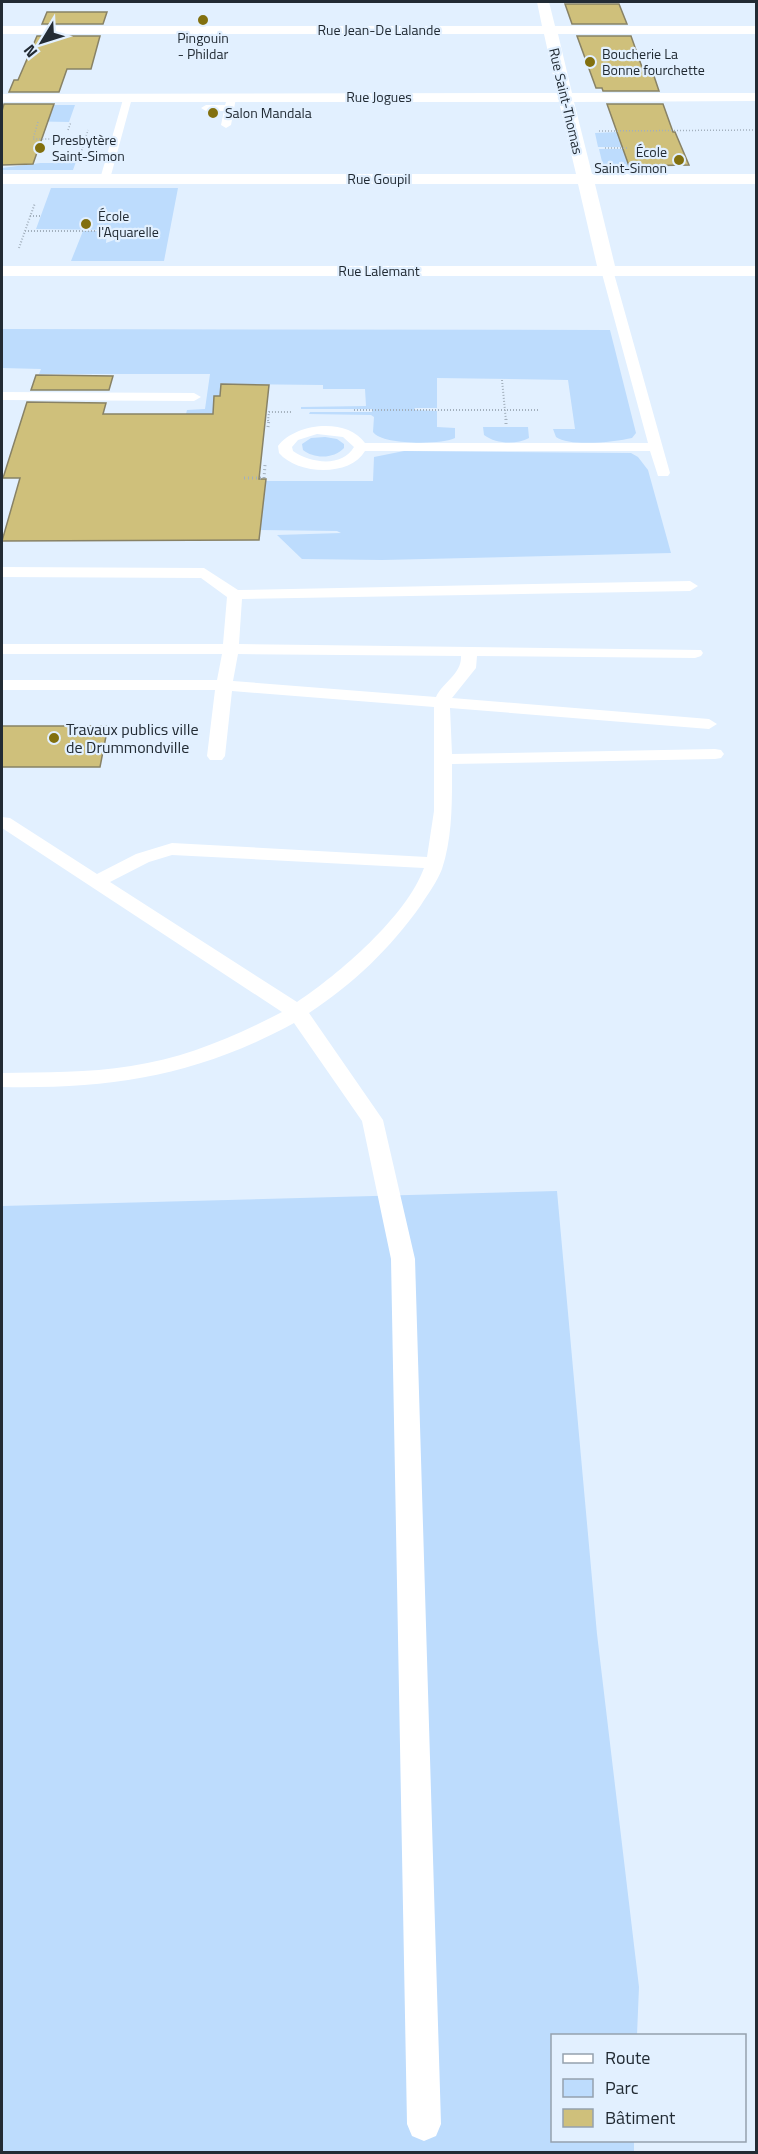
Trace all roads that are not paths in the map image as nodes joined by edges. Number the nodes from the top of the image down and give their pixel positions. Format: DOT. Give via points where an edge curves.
graph roads {
  1 [pos="543,2"];
  2 [pos="2,30"];
  3 [pos="549,30"];
  4 [pos="756,30"];
  5 [pos="2,98"];
  6 [pos="127,98"];
  7 [pos="564,98"];
  8 [pos="756,98"];
  9 [pos="230,103"];
  10 [pos="206,108"];
  11 [pos="226,125"];
  12 [pos="2,179"];
  13 [pos="105,179"];
  14 [pos="585,179"];
  15 [pos="756,179"];
  16 [pos="607,270"];
  17 [pos="2,271"];
  18 [pos="756,271"];
  19 [pos="2,396"];
  20 [pos="194,397"];
  21 [pos="361,447"];
  22 [pos="655,447"];
  23 [pos="663,473"];
  24 [pos="2,572"];
  25 [pos="690,586"];
  26 [pos="235,595"];
  27 [pos="2,649"];
  28 [pos="231,649"];
  29 [pos="470,651"];
  30 [pos="695,653"];
  31 [pos="2,685"];
  32 [pos="224,685"];
  33 [pos="442,703"];
  34 [pos="709,724"];
  35 [pos="715,754"];
  36 [pos="216,756"];
  37 [pos="442,759"];
  38 [pos="2,826"];
  39 [pos="434,863"];
  40 [pos="96,882"];
  41 [pos="297,1012"];
  42 [pos="2,1080"];
  43 [pos="424,2124"];
  1 -- 3 [label="street, Rue Saint-Thomas"];
  2 -- 3 [label="street, Rue Jean-De Lalande"];
  3 -- 4 [label="street, Rue Jean-De Lalande"];
  3 -- 7 [label="street, Rue Saint-Thomas"];
  5 -- 6 [label="street, Rue Jogues"];
  6 -- 9 [label="street, Rue Jogues"];
  6 -- 13 [label="lane"];
  7 -- 8 [label="street, Rue Jogues"];
  7 -- 9 [label="street, Rue Jogues"];
  7 -- 14 [label="street, Rue Saint-Thomas"];
  9 -- 10 [label="lane"];
  9 -- 11 [label="lane"];
  12 -- 13 [label="street, Rue Goupil"];
  13 -- 14 [label="street, Rue Goupil"];
  14 -- 15 [label="street, Rue Goupil"];
  14 -- 16 [label="street, Rue Saint-Thomas"];
  16 -- 17 [label="street, Rue Lalemant"];
  16 -- 18 [label="street, Rue Lalemant"];
  16 -- 22 [label="lane"];
  19 -- 20 [label="lane"];
  21 -- 21 [label="lane" via="351,436 322,430 293,436 284,448 291,458 323,465 346,462"];
  21 -- 22 [label="lane"];
  22 -- 23 [label="lane"];
  24 -- 26 [label="lane" via="204,573"];
  25 -- 26 [label="lane"];
  26 -- 28 [label="lane"];
  27 -- 28 [label="lane"];
  28 -- 29 [label="lane"];
  28 -- 32 [label="lane"];
  29 -- 30 [label="lane"];
  29 -- 33 [label="lane" via="469,668 444,694"];
  31 -- 32 [label="lane"];
  32 -- 33 [label="lane"];
  32 -- 36 [label="lane"];
  33 -- 34 [label="lane"];
  33 -- 37 [label="lane"];
  35 -- 37 [label="lane"];
  37 -- 39 [label="lane" via="441,820"];
  38 -- 40 [label="lane"];
  39 -- 40 [label="lane" via="172,849 141,859"];
  39 -- 41 [label="lane" via="410,906 364,963"];
  40 -- 41 [label="lane"];
  41 -- 42 [label="lane" via="229,1045 151,1070 83,1079"];
  41 -- 43 [label="lane" via="372,1120 403,1259"];
}
